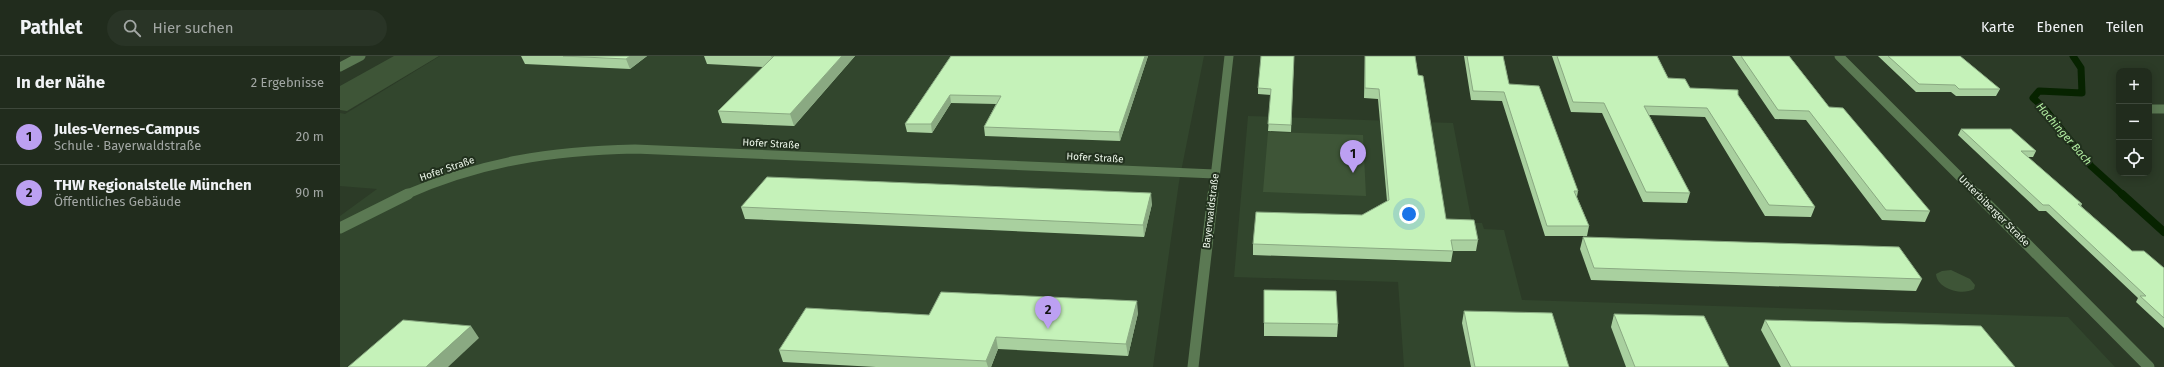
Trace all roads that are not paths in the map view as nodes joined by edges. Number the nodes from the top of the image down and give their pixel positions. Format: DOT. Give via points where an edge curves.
graph roads {
  1 [pos="361,56"];
  2 [pos="1229,56"];
  3 [pos="1839,56"];
  4 [pos="340,67"];
  5 [pos="2152,109"];
  6 [pos="2164,109"];
  7 [pos="1215,174"];
  8 [pos="340,228"];
  9 [pos="1193,367"];
  10 [pos="2149,367"];
  1 -- 4 [label="street"];
  2 -- 7 [label="street, Bayerwaldstraße"];
  3 -- 10 [label="street, Unterbiberger Straße"];
  5 -- 6 [label="street"];
  7 -- 8 [label="street, Hofer Straße" via="643,149 590,150 502,162 451,178 369,212"];
  7 -- 9 [label="street, Bayerwaldstraße"];
}
